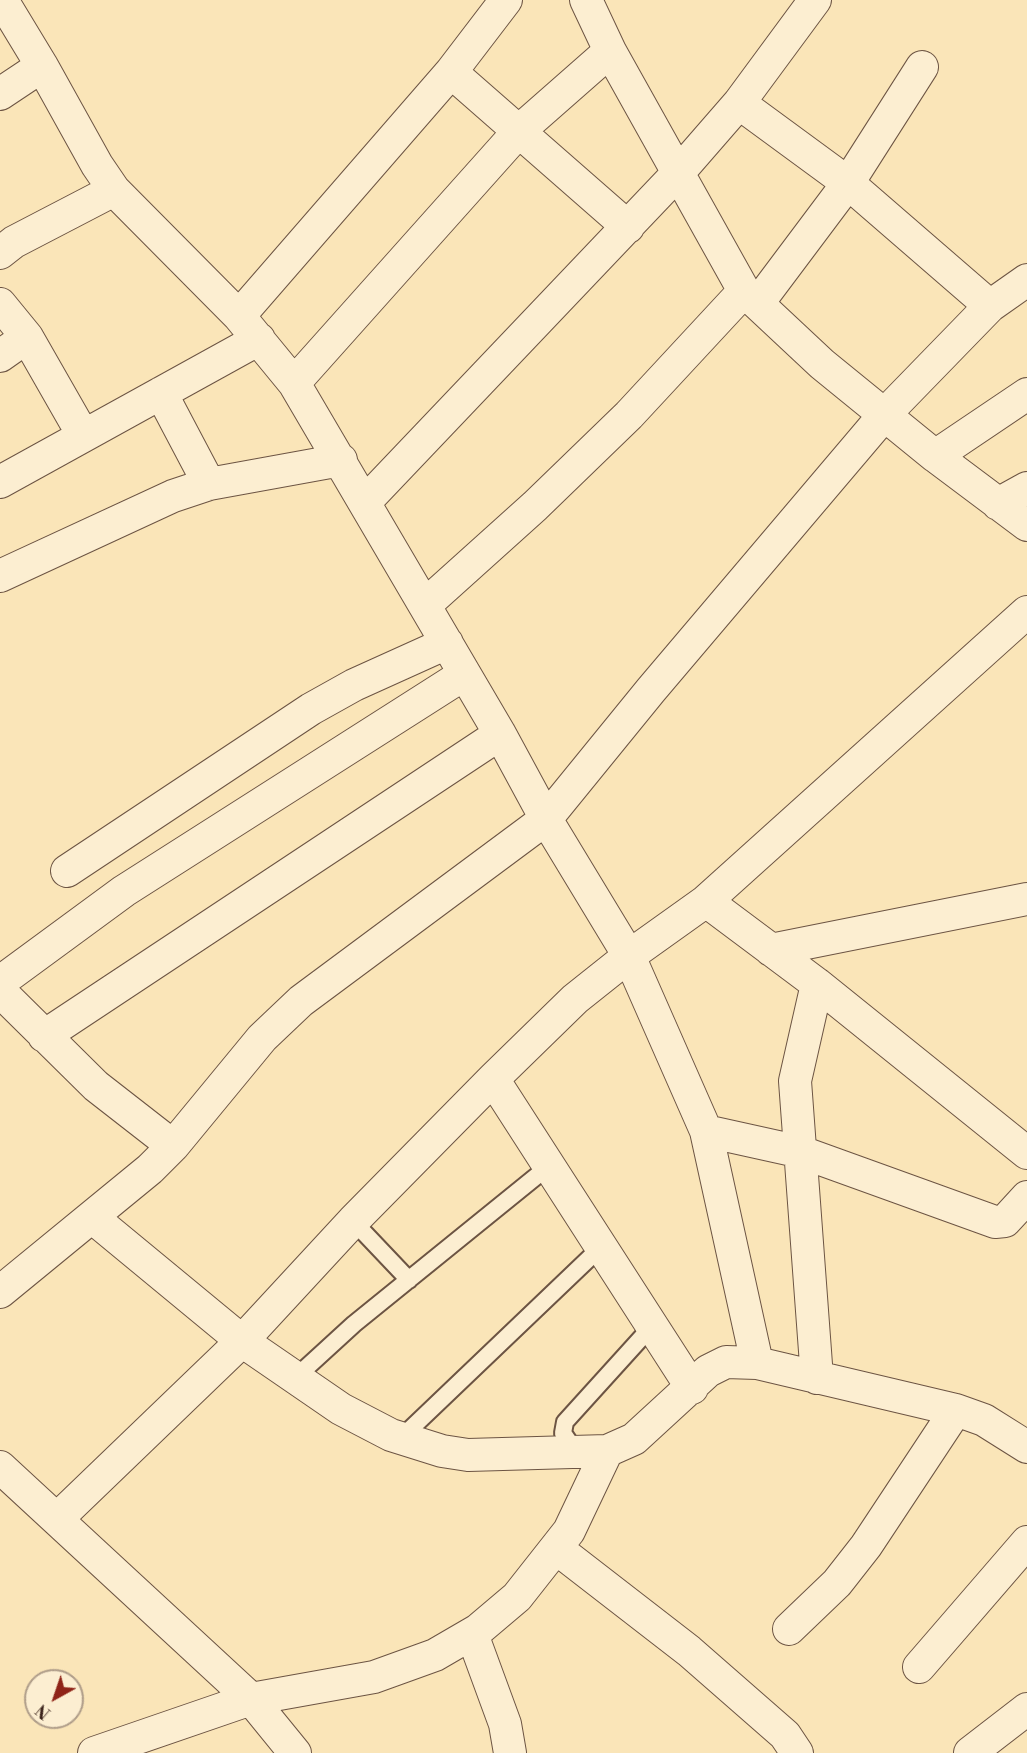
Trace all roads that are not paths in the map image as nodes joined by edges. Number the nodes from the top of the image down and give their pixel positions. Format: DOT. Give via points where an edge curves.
graph roads {
  1 [pos="2,0"];
  2 [pos="506,0"];
  3 [pos="815,0"];
  4 [pos="590,3"];
  5 [pos="610,51"];
  6 [pos="42,66"];
  7 [pos="922,67"];
  8 [pos="451,72"];
  9 [pos="0,94"];
  10 [pos="739,104"];
  11 [pos="519,131"];
  12 [pos="679,172"];
  13 [pos="848,183"];
  14 [pos="114,190"];
  15 [pos="628,227"];
  16 [pos="0,253"];
  17 [pos="1027,280"];
  18 [pos="751,297"];
  19 [pos="0,304"];
  20 [pos="990,306"];
  21 [pos="249,328"];
  22 [pos="27,337"];
  23 [pos="0,357"];
  24 [pos="294,383"];
  25 [pos="161,393"];
  26 [pos="1027,394"];
  27 [pos="885,414"];
  28 [pos="83,435"];
  29 [pos="935,456"];
  30 [pos="341,460"];
  31 [pos="0,482"];
  32 [pos="208,484"];
  33 [pos="1027,488"];
  34 [pos="365,502"];
  35 [pos="998,504"];
  36 [pos="1027,525"];
  37 [pos="0,576"];
  38 [pos="425,605"];
  39 [pos="1027,612"];
  40 [pos="447,643"];
  41 [pos="463,675"];
  42 [pos="500,734"];
  43 [pos="546,819"];
  44 [pos="67,871"];
  45 [pos="1027,899"];
  46 [pos="706,901"];
  47 [pos="771,950"];
  48 [pos="629,956"];
  49 [pos="0,982"];
  50 [pos="817,984"];
  51 [pos="0,992"];
  52 [pos="44,1036"];
  53 [pos="493,1079"];
  54 [pos="706,1131"];
  55 [pos="173,1146"];
  56 [pos="801,1152"];
  57 [pos="1027,1153"];
  58 [pos="549,1166"];
  59 [pos="1027,1197"];
  60 [pos="93,1218"];
  61 [pos="353,1221"];
  62 [pos="601,1247"];
  63 [pos="409,1280"];
  64 [pos="0,1292"];
  65 [pos="652,1326"];
  66 [pos="242,1341"];
  67 [pos="757,1363"];
  68 [pos="295,1378"];
  69 [pos="817,1378"];
  70 [pos="692,1388"];
  71 [pos="956,1410"];
  72 [pos="1023,1434"];
  73 [pos="401,1438"];
  74 [pos="607,1451"];
  75 [pos="576,1452"];
  76 [pos="0,1467"];
  77 [pos="57,1519"];
  78 [pos="1027,1542"];
  79 [pos="556,1548"];
  80 [pos="789,1629"];
  81 [pos="472,1634"];
  82 [pos="919,1667"];
  83 [pos="250,1700"];
  84 [pos="1027,1708"];
  85 [pos="94,1753"];
  86 [pos="295,1753"];
  87 [pos="510,1753"];
  88 [pos="797,1753"];
  89 [pos="970,1753"];
  1 -- 6 [label="street"];
  2 -- 8 [label="street"];
  3 -- 10 [label="street"];
  4 -- 5 [label="street"];
  5 -- 11 [label="street"];
  5 -- 12 [label="street"];
  6 -- 9 [label="street"];
  6 -- 14 [label="street" via="96,165"];
  7 -- 13 [label="street"];
  8 -- 11 [label="street"];
  8 -- 21 [label="street"];
  10 -- 12 [label="street"];
  10 -- 13 [label="street"];
  11 -- 15 [label="street"];
  11 -- 24 [label="street"];
  12 -- 15 [label="street"];
  12 -- 18 [label="street"];
  13 -- 18 [label="street"];
  13 -- 20 [label="street"];
  14 -- 16 [label="street"];
  14 -- 21 [label="street"];
  15 -- 34 [label="street"];
  17 -- 20 [label="street"];
  18 -- 27 [label="street" via="822,364"];
  18 -- 38 [label="street" via="536,506"];
  19 -- 22 [label="street"];
  20 -- 27 [label="street"];
  21 -- 24 [label="street"];
  21 -- 25 [label="street"];
  22 -- 23 [label="street"];
  22 -- 28 [label="street"];
  24 -- 30 [label="street"];
  25 -- 28 [label="street"];
  25 -- 32 [label="street"];
  26 -- 29 [label="street"];
  27 -- 29 [label="street"];
  27 -- 43 [label="street"];
  28 -- 31 [label="street"];
  29 -- 35 [label="street"];
  30 -- 32 [label="street"];
  30 -- 34 [label="street"];
  32 -- 37 [label="street" via="173,496"];
  33 -- 35 [label="street"];
  34 -- 38 [label="street"];
  35 -- 36 [label="street"];
  38 -- 40 [label="street"];
  39 -- 46 [label="street"];
  40 -- 41 [label="street"];
  40 -- 44 [label="street" via="311,709"];
  41 -- 42 [label="street"];
  41 -- 49 [label="street" via="124,891"];
  42 -- 43 [label="street"];
  42 -- 52 [label="street"];
  43 -- 48 [label="street"];
  43 -- 55 [label="street" via="301,1001 262,1038"];
  45 -- 47 [label="street"];
  46 -- 47 [label="street"];
  46 -- 48 [label="street"];
  47 -- 50 [label="street"];
  48 -- 53 [label="street" via="575,999"];
  48 -- 54 [label="street"];
  50 -- 56 [label="street" via="795,1081"];
  50 -- 57 [label="street"];
  51 -- 52 [label="street"];
  52 -- 55 [label="street" via="96,1086"];
  53 -- 58 [label="street"];
  53 -- 61 [label="street"];
  54 -- 56 [label="street"];
  54 -- 67 [label="street"];
  55 -- 60 [label="street"];
  56 -- 59 [label="street" via="995,1222 1005,1221"];
  56 -- 69 [label="street"];
  58 -- 62 [label="street"];
  58 -- 63 [label="lane"];
  60 -- 64 [label="street"];
  60 -- 66 [label="street"];
  61 -- 63 [label="lane"];
  61 -- 66 [label="street"];
  62 -- 65 [label="street"];
  62 -- 73 [label="lane"];
  63 -- 68 [label="lane"];
  65 -- 70 [label="street"];
  65 -- 75 [label="lane" via="565,1422 563,1433"];
  66 -- 68 [label="street"];
  66 -- 77 [label="street"];
  67 -- 69 [label="street"];
  67 -- 70 [label="street" via="726,1362 708,1371"];
  68 -- 73 [label="street" via="340,1408"];
  69 -- 71 [label="street"];
  70 -- 74 [label="street" via="634,1439"];
  71 -- 72 [label="street"];
  71 -- 80 [label="street" via="866,1546 837,1583"];
  73 -- 75 [label="street" via="468,1455"];
  74 -- 75 [label="street"];
  74 -- 79 [label="street" via="569,1531"];
  76 -- 77 [label="street"];
  77 -- 83 [label="street"];
  78 -- 82 [label="street"];
  79 -- 81 [label="street" via="517,1597"];
  79 -- 88 [label="street" via="689,1651 785,1735"];
  81 -- 83 [label="street" via="435,1655 374,1677"];
  81 -- 87 [label="street" via="505,1724"];
  83 -- 85 [label="street"];
  83 -- 86 [label="street"];
  84 -- 89 [label="street"];
}
